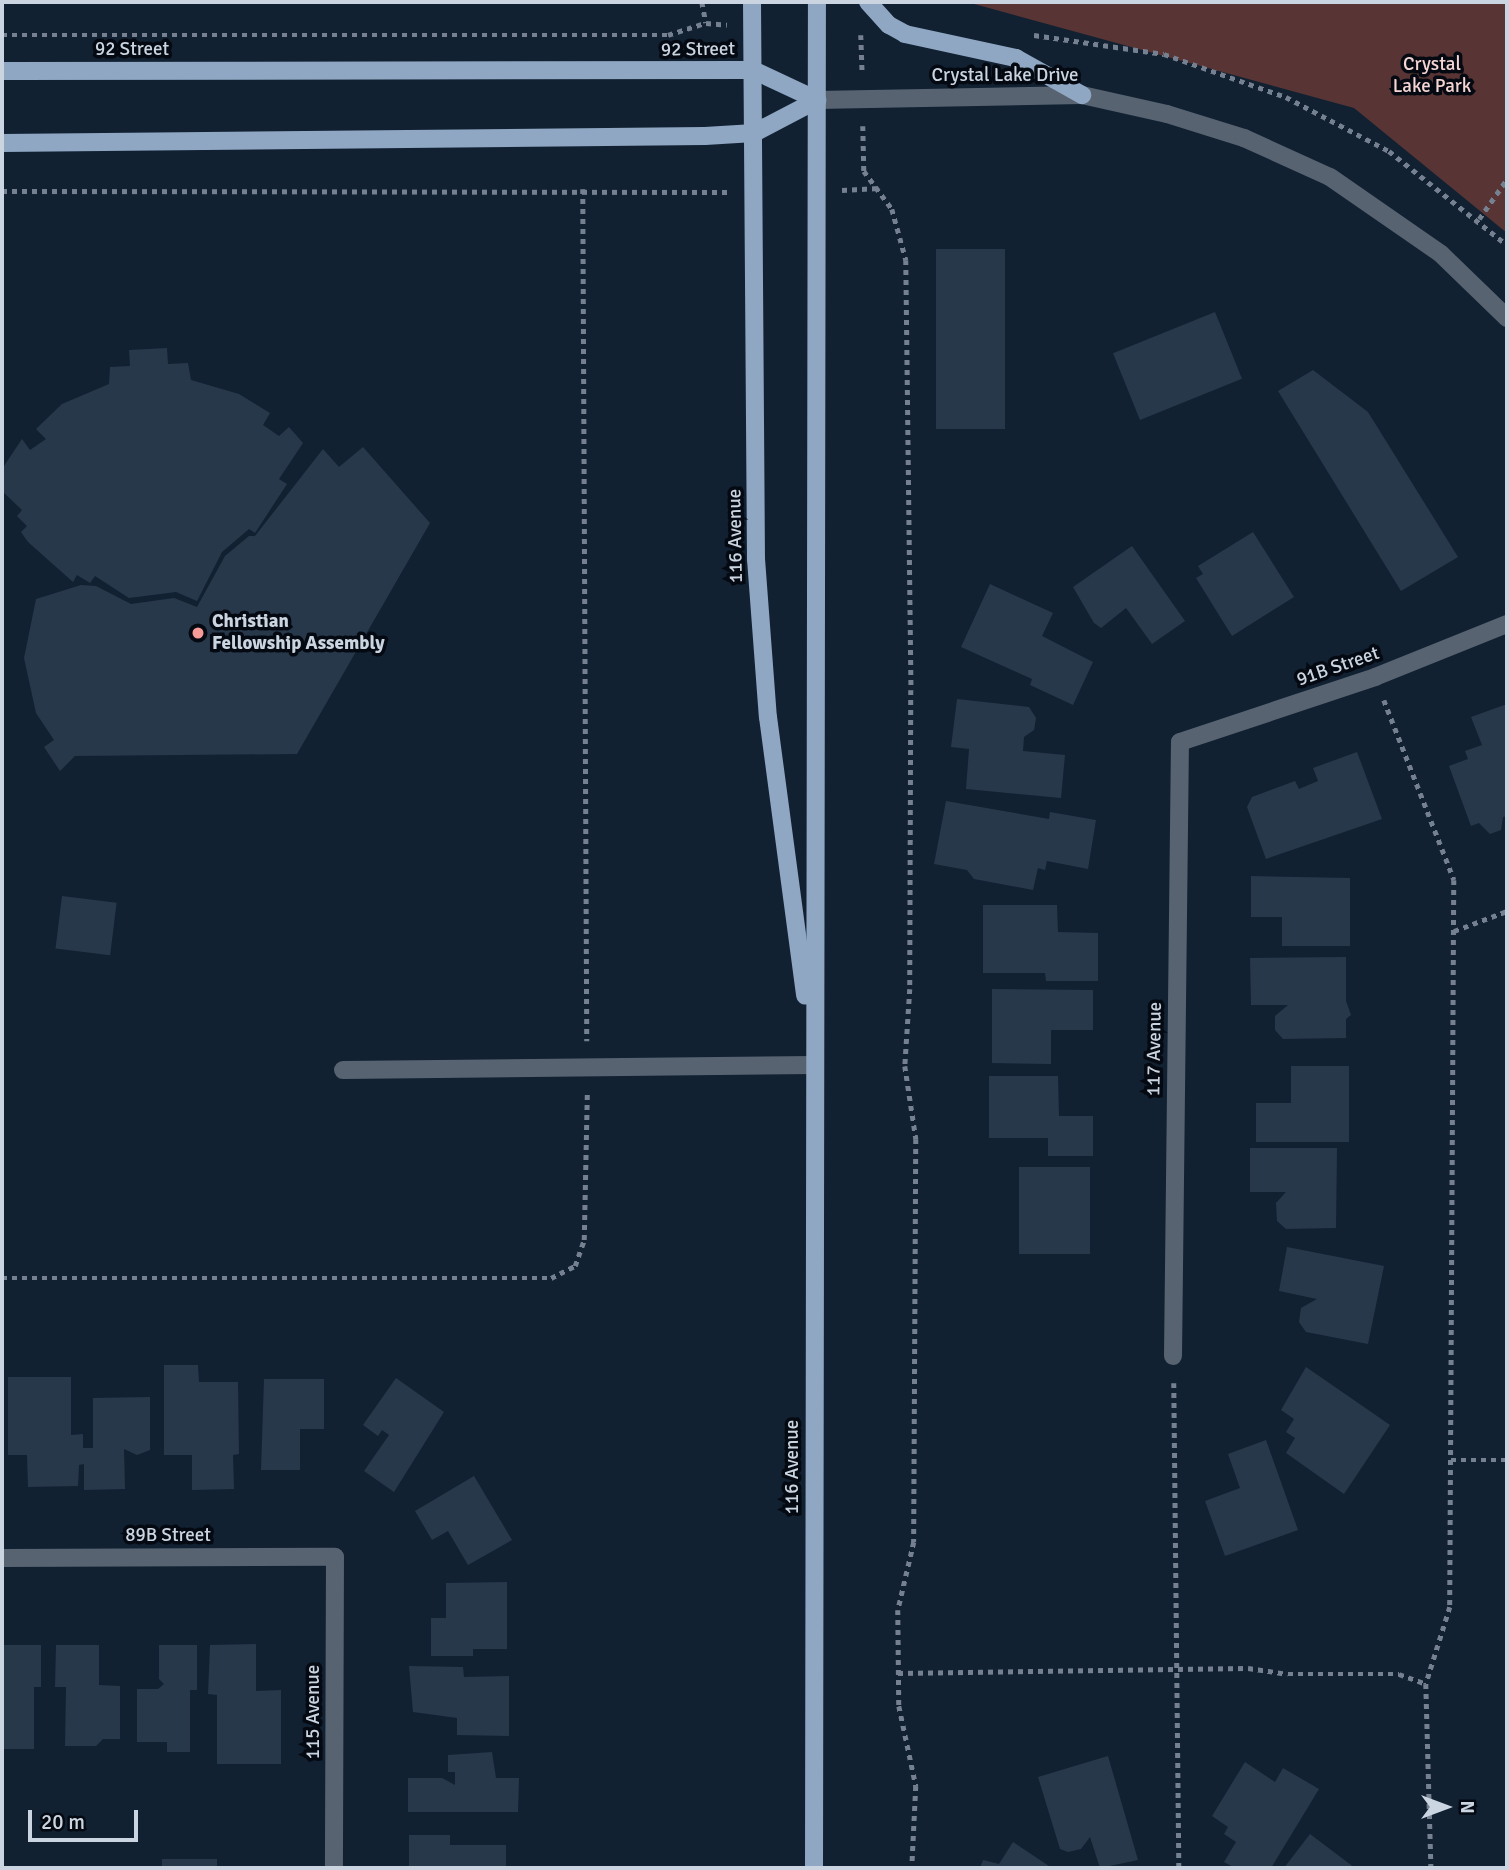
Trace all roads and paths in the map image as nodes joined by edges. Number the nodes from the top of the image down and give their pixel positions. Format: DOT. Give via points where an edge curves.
graph roads {
  1 [pos="702,2"];
  2 [pos="752,2"];
  3 [pos="817,2"];
  4 [pos="868,2"];
  5 [pos="706,23"];
  6 [pos="752,27"];
  7 [pos="817,29"];
  8 [pos="1025,34"];
  9 [pos="2,35"];
  10 [pos="862,64"];
  11 [pos="753,70"];
  12 [pos="2,71"];
  13 [pos="1082,95"];
  14 [pos="817,100"];
  15 [pos="754,133"];
  16 [pos="2,143"];
  17 [pos="864,148"];
  18 [pos="1507,178"];
  19 [pos="880,188"];
  20 [pos="583,190"];
  21 [pos="848,190"];
  22 [pos="2,191"];
  23 [pos="704,192"];
  24 [pos="1479,219"];
  25 [pos="1507,245"];
  26 [pos="1507,318"];
  27 [pos="1507,624"];
  28 [pos="1376,677"];
  29 [pos="1180,742"];
  30 [pos="1507,911"];
  31 [pos="1454,932"];
  32 [pos="814,1065"];
  33 [pos="587,1068"];
  34 [pos="343,1070"];
  35 [pos="2,1278"];
  36 [pos="1173,1356"];
  37 [pos="1451,1460"];
  38 [pos="1507,1460"];
  39 [pos="335,1557"];
  40 [pos="2,1558"];
  41 [pos="1180,1669"];
  42 [pos="898,1673"];
  43 [pos="1426,1684"];
  44 [pos="334,1868"];
  45 [pos="814,1868"];
  46 [pos="912,1868"];
  47 [pos="1180,1868"];
  48 [pos="1431,1868"];
  1 -- 5 [label="path"];
  2 -- 6 [label="main road, 116 Avenue"];
  3 -- 7 [label="main road, 116 Avenue"];
  4 -- 13 [label="main road" via="905,34 1016,58"];
  5 -- 6 [label="path"];
  5 -- 9 [label="path" via="668,35"];
  6 -- 11 [label="main road, 116 Avenue"];
  7 -- 10 [label="path" via="861,30"];
  7 -- 14 [label="main road, 116 Avenue"];
  8 -- 24 [label="path" via="1164,54 1286,97 1389,151"];
  11 -- 12 [label="main road, 92 Street"];
  11 -- 14 [label="main road, 92 Street"];
  11 -- 15 [label="main road, 116 Avenue"];
  13 -- 14 [label="street, Crystal Lake Drive"];
  13 -- 26 [label="street, Crystal Lake Drive" via="1244,138 1330,177 1441,254"];
  14 -- 15 [label="main road"];
  14 -- 32 [label="main road, 116 Avenue"];
  15 -- 16 [label="main road"];
  15 -- 32 [label="main road, 116 Avenue" via="756,559 768,716"];
  17 -- 19 [label="path" via="864,171"];
  18 -- 24 [label="path"];
  19 -- 21 [label="path"];
  19 -- 42 [label="path" via="892,209 906,260 906,543 911,584 910,989 905,1066 916,1139 914,1542 898,1610"];
  20 -- 22 [label="path"];
  20 -- 23 [label="path"];
  20 -- 33 [label="path"];
  24 -- 25 [label="path"];
  27 -- 28 [label="street, 91B Street"];
  28 -- 29 [label="street, 91B Street"];
  28 -- 31 [label="path" via="1454,880"];
  29 -- 36 [label="street, 117 Avenue"];
  30 -- 31 [label="path"];
  31 -- 37 [label="path"];
  32 -- 33 [label="street"];
  32 -- 45 [label="main road, 116 Avenue"];
  33 -- 34 [label="street"];
  33 -- 35 [label="path" via="584,1240 575,1266 551,1278"];
  36 -- 41 [label="path"];
  37 -- 38 [label="path"];
  37 -- 43 [label="path" via="1450,1607"];
  39 -- 40 [label="street, 89B Street"];
  39 -- 44 [label="street, 115 Avenue"];
  41 -- 42 [label="path"];
  41 -- 43 [label="path" via="1399,1674"];
  41 -- 47 [label="path"];
  42 -- 46 [label="path" via="899,1706 916,1786"];
  43 -- 48 [label="path"];
}
